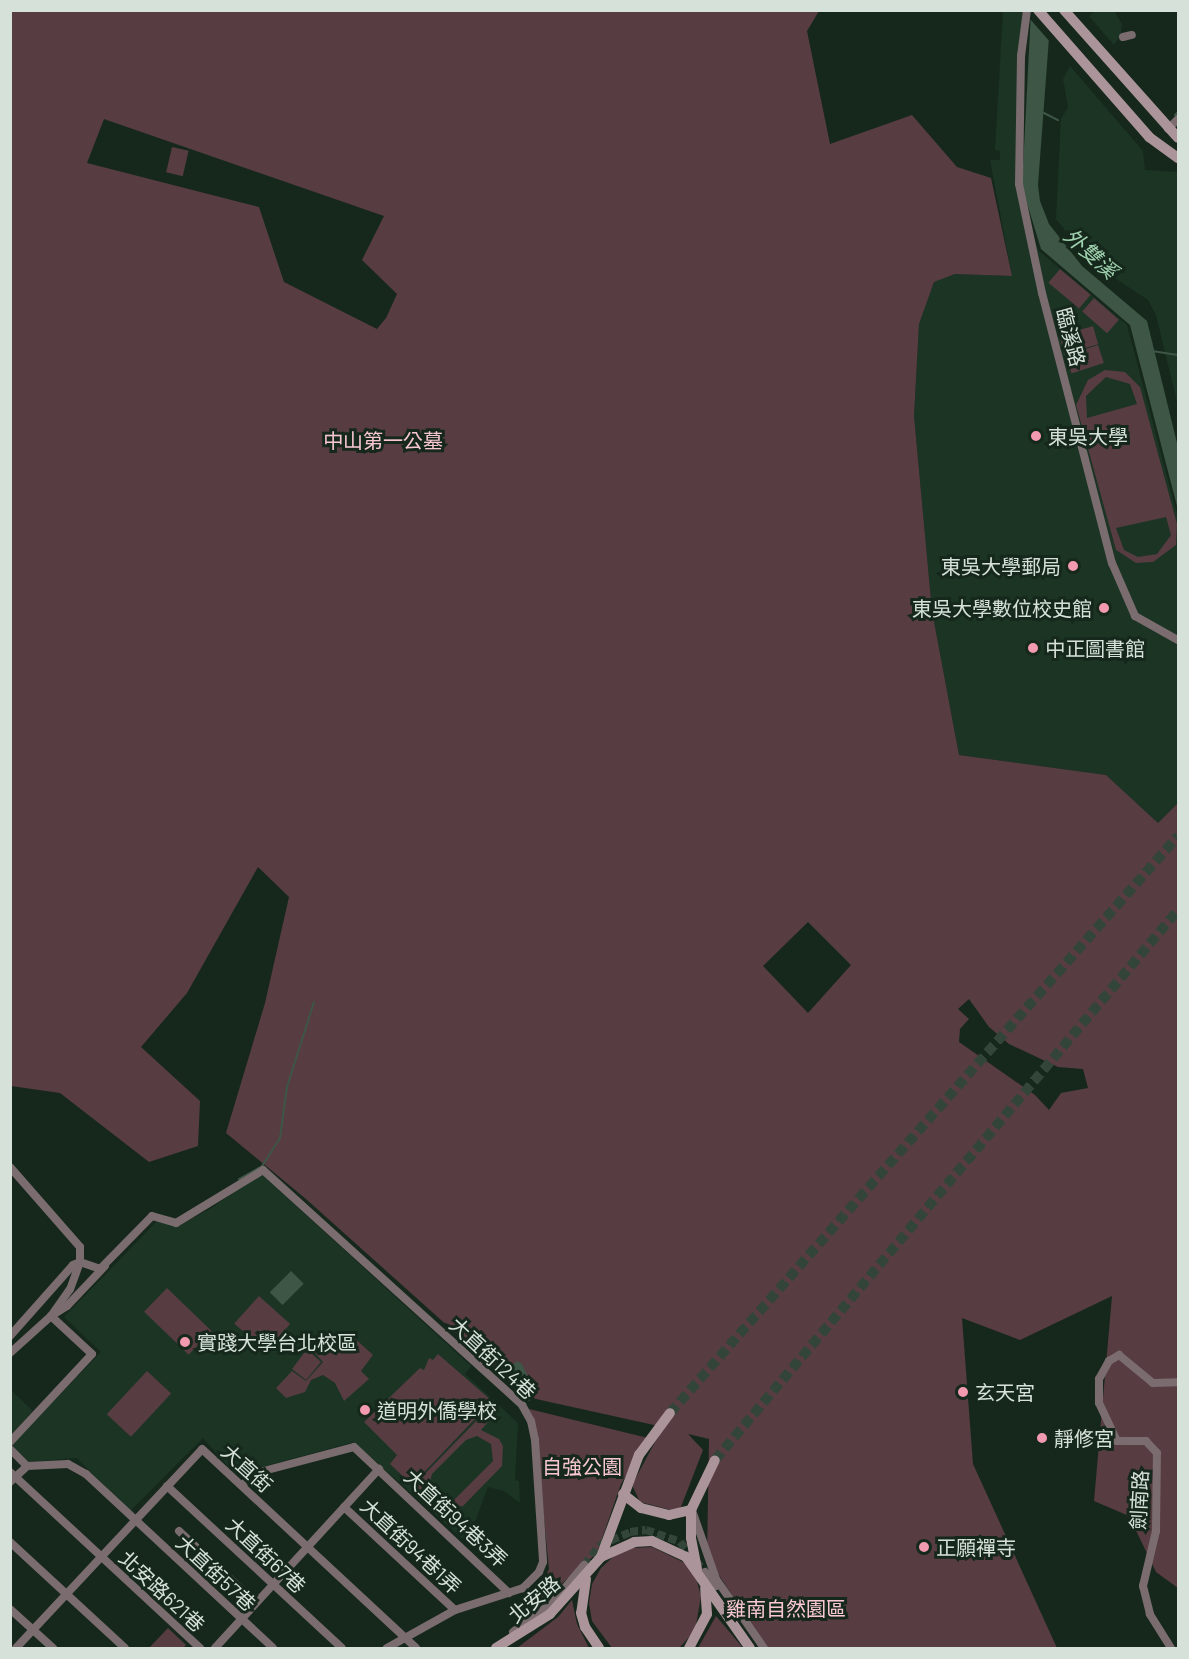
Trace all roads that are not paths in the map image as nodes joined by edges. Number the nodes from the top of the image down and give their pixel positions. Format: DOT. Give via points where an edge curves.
graph roads {
  1 [pos="1027,10"];
  2 [pos="1038,10"];
  3 [pos="1064,10"];
  4 [pos="1132,35"];
  5 [pos="1123,37"];
  6 [pos="1179,119"];
  7 [pos="1168,129"];
  8 [pos="1179,138"];
  9 [pos="1179,158"];
  10 [pos="1179,640"];
  11 [pos="10,1167"];
  12 [pos="80,1262"];
  13 [pos="106,1266"];
  14 [pos="51,1316"];
  15 [pos="10,1336"];
  16 [pos="10,1353"];
  17 [pos="1179,1382"];
  18 [pos="670,1413"];
  19 [pos="10,1442"];
  20 [pos="10,1449"];
  21 [pos="715,1460"];
  22 [pos="27,1466"];
  23 [pos="379,1469"];
  24 [pos="12,1477"];
  25 [pos="242,1485"];
  26 [pos="167,1486"];
  27 [pos="623,1494"];
  28 [pos="344,1507"];
  29 [pos="692,1510"];
  30 [pos="136,1520"];
  31 [pos="179,1531"];
  32 [pos="10,1542"];
  33 [pos="308,1546"];
  34 [pos="102,1557"];
  35 [pos="601,1557"];
  36 [pos="587,1568"];
  37 [pos="701,1570"];
  38 [pos="273,1584"];
  39 [pos="704,1585"];
  40 [pos="509,1593"];
  41 [pos="67,1594"];
  42 [pos="256,1603"];
  43 [pos="10,1609"];
  44 [pos="455,1610"];
  45 [pos="242,1619"];
  46 [pos="33,1630"];
  47 [pos="749,1630"];
  48 [pos="406,1637"];
  49 [pos="16,1648"];
  50 [pos="53,1648"];
  51 [pos="125,1648"];
  52 [pos="200,1648"];
  53 [pos="215,1648"];
  54 [pos="273,1648"];
  55 [pos="342,1648"];
  56 [pos="387,1648"];
  57 [pos="416,1648"];
  58 [pos="495,1648"];
  59 [pos="599,1648"];
  60 [pos="689,1648"];
  61 [pos="750,1648"];
  62 [pos="764,1648"];
  63 [pos="1171,1648"];
  1 -- 10 [label="street, 臨溪路" via="1021,56 1019,184 1042,293 1112,563 1135,616"];
  2 -- 9 [label="main road" via="1149,137"];
  3 -- 7 [label="main road"];
  4 -- 5 [label="street"];
  6 -- 7 [label="street"];
  7 -- 8 [label="main road"];
  11 -- 12 [label="street" via="80,1247"];
  12 -- 13 [label="street" via="100,1269"];
  12 -- 14 [label="street" via="70,1288"];
  12 -- 15 [label="street" via="73,1264"];
  13 -- 14 [label="street" via="67,1306"];
  13 -- 40 [label="street, 大直街124巷" via="152,1216 176,1223 258,1170 310,1209 316,1221 528,1413 534,1431 543,1562 531,1582"];
  14 -- 16 [label="street"];
  14 -- 19 [label="street" via="92,1354"];
  17 -- 63 [label="street, 劍南路" via="1154,1383 1119,1355 1108,1361 1099,1379 1099,1403 1117,1441 1146,1441 1157,1453 1156,1531 1143,1587 1150,1614"];
  18 -- 27 [label="main road" via="639,1455"];
  20 -- 22 [label="street"];
  21 -- 29 [label="main road"];
  22 -- 24 [label="street"];
  22 -- 30 [label="street, 大直街57巷" via="68,1464 86,1474"];
  23 -- 25 [label="street, 大直街94巷3弄" via="354,1447 256,1473"];
  23 -- 28 [label="street"];
  23 -- 40 [label="street, 大直街94巷3弄"];
  24 -- 34 [label="street, 北安路621巷"];
  25 -- 26 [label="street, 大直街" via="202,1449"];
  25 -- 33 [label="street, 大直街"];
  26 -- 30 [label="street, 大直街"];
  26 -- 38 [label="street, 大直街67巷"];
  27 -- 29 [label="main road" via="641,1508 669,1515"];
  27 -- 35 [label="main road"];
  28 -- 33 [label="street"];
  28 -- 44 [label="street, 大直街94巷1弄"];
  29 -- 37 [label="main road" via="691,1538"];
  29 -- 47 [label="street" via="708,1563"];
  30 -- 34 [label="street, 大直街"];
  30 -- 45 [label="street, 大直街57巷"];
  31 -- 42 [label="street"];
  32 -- 41 [label="street"];
  33 -- 38 [label="street"];
  33 -- 48 [label="street, 大直街"];
  34 -- 41 [label="street, 大直街"];
  34 -- 52 [label="street, 北安路621巷"];
  35 -- 36 [label="main road, 北安路"];
  35 -- 37 [label="main road, 北安路" via="634,1542 652,1541 670,1547"];
  36 -- 58 [label="main road, 北安路" via="550,1614"];
  36 -- 59 [label="main road, 北安路" via="581,1613"];
  37 -- 39 [label="main road, 北安路"];
  37 -- 47 [label="street"];
  38 -- 42 [label="street"];
  38 -- 55 [label="street, 大直街67巷"];
  39 -- 60 [label="main road, 北安路" via="707,1614"];
  39 -- 61 [label="main road, 北安路"];
  40 -- 44 [label="street, 大直街124巷"];
  41 -- 46 [label="street, 大直街"];
  41 -- 51 [label="street"];
  42 -- 45 [label="street"];
  43 -- 46 [label="street"];
  44 -- 48 [label="street, 大直街124巷"];
  45 -- 53 [label="street"];
  45 -- 54 [label="street, 大直街57巷"];
  46 -- 49 [label="street, 大直街"];
  46 -- 50 [label="street"];
  47 -- 62 [label="street"];
  48 -- 56 [label="street, 大直街124巷"];
  48 -- 57 [label="street, 大直街"];
}
